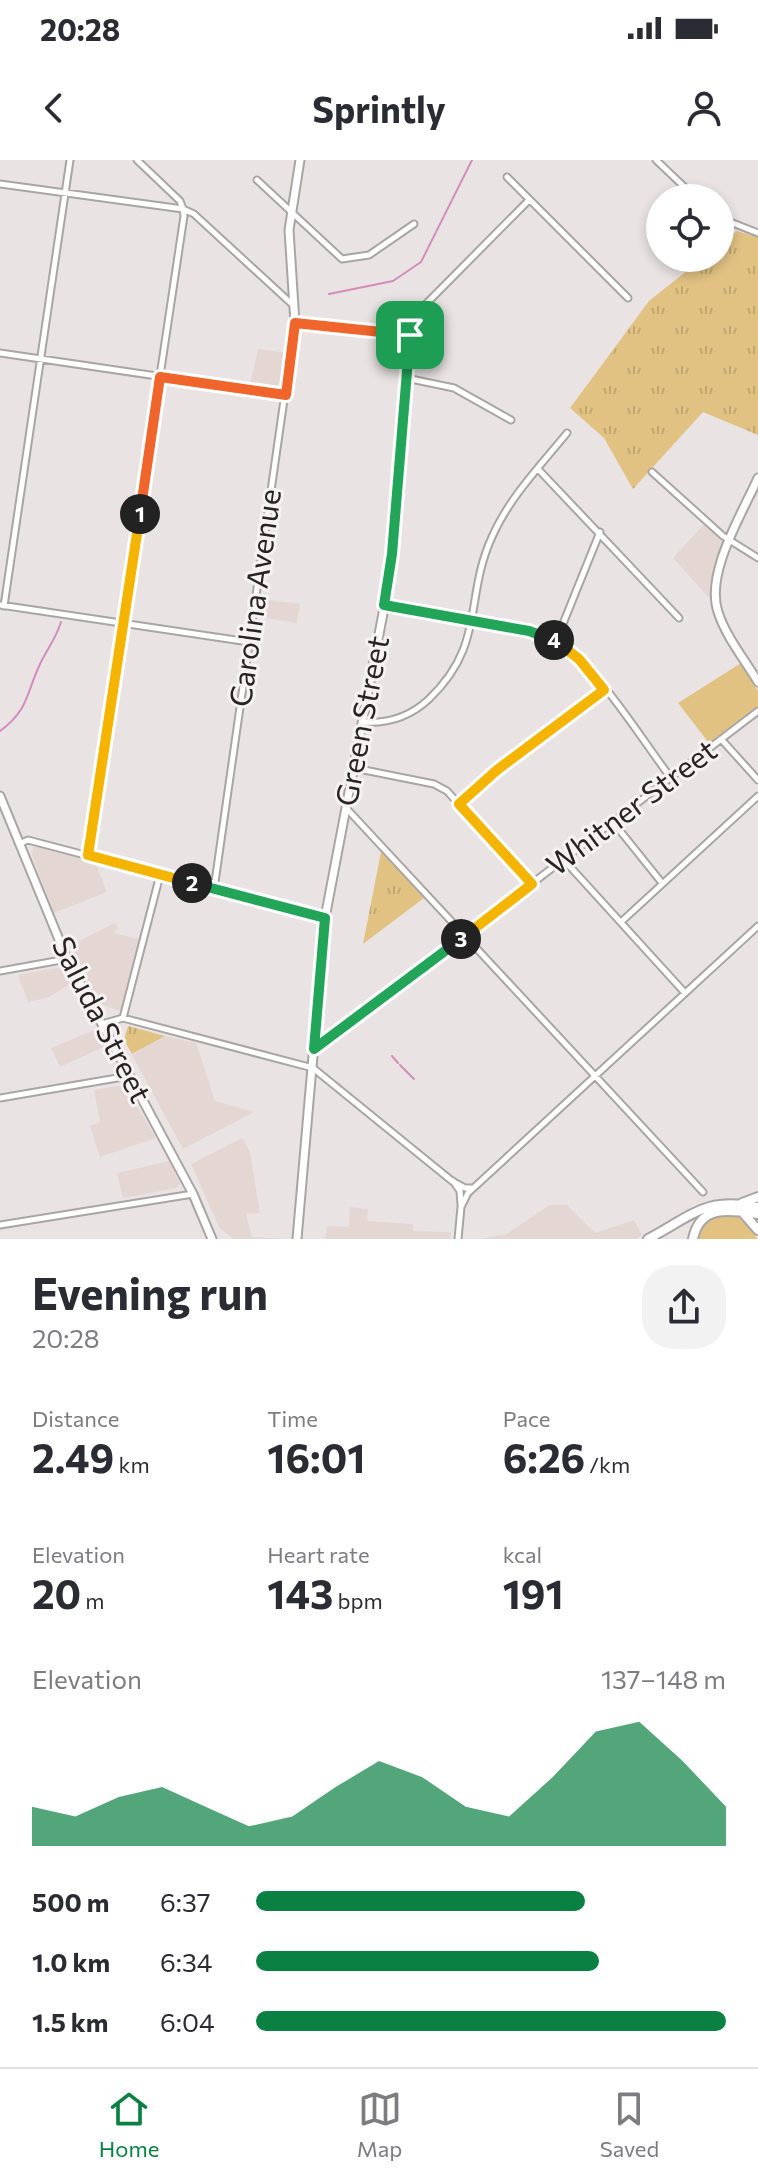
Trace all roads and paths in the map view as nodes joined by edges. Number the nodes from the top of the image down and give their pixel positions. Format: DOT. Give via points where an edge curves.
graph roads {
  1 [pos="70,160"];
  2 [pos="137,160"];
  3 [pos="300,160"];
  4 [pos="656,160"];
  5 [pos="507,177"];
  6 [pos="257,180"];
  7 [pos="0,184"];
  8 [pos="681,184"];
  9 [pos="65,194"];
  10 [pos="529,200"];
  11 [pos="183,209"];
  12 [pos="291,213"];
  13 [pos="414,224"];
  14 [pos="734,224"];
  15 [pos="758,233"];
  16 [pos="628,298"];
  17 [pos="294,307"];
  18 [pos="295,323"];
  19 [pos="410,335"];
  20 [pos="0,353"];
  21 [pos="41,359"];
  22 [pos="160,377"];
  23 [pos="406,378"];
  24 [pos="286,395"];
  25 [pos="511,420"];
  26 [pos="567,433"];
  27 [pos="538,469"];
  28 [pos="652,472"];
  29 [pos="758,478"];
  30 [pos="600,532"];
  31 [pos="731,540"];
  32 [pos="758,558"];
  33 [pos="384,605"];
  34 [pos="2,606"];
  35 [pos="679,618"];
  36 [pos="474,621"];
  37 [pos="123,623"];
  38 [pos="556,641"];
  39 [pos="249,642"];
  40 [pos="758,682"];
  41 [pos="604,690"];
  42 [pos="758,711"];
  43 [pos="362,722"];
  44 [pos="721,739"];
  45 [pos="354,768"];
  46 [pos="671,778"];
  47 [pos="758,780"];
  48 [pos="0,796"];
  49 [pos="758,796"];
  50 [pos="459,804"];
  51 [pos="346,808"];
  52 [pos="613,822"];
  53 [pos="19,844"];
  54 [pos="88,855"];
  55 [pos="564,860"];
  56 [pos="160,875"];
  57 [pos="662,883"];
  58 [pos="532,884"];
  59 [pos="214,889"];
  60 [pos="325,918"];
  61 [pos="621,922"];
  62 [pos="758,926"];
  63 [pos="464,936"];
  64 [pos="67,959"];
  65 [pos="0,971"];
  66 [pos="685,993"];
  67 [pos="123,1018"];
  68 [pos="102,1024"];
  69 [pos="314,1049"];
  70 [pos="313,1067"];
  71 [pos="130,1076"];
  72 [pos="594,1077"];
  73 [pos="0,1098"];
  74 [pos="452,1181"];
  75 [pos="473,1188"];
  76 [pos="703,1192"];
  77 [pos="193,1194"];
  78 [pos="758,1197"];
  79 [pos="461,1207"];
  80 [pos="740,1207"];
  81 [pos="758,1207"];
  82 [pos="758,1214"];
  83 [pos="0,1225"];
  84 [pos="758,1230"];
  85 [pos="212,1239"];
  86 [pos="297,1239"];
  87 [pos="458,1239"];
  88 [pos="648,1239"];
  89 [pos="693,1239"];
  1 -- 9 [label="street"];
  2 -- 11 [label="street"];
  3 -- 12 [label="street, Carolina Avenue"];
  4 -- 8 [label="street"];
  5 -- 10 [label="street"];
  6 -- 12 [label="street"];
  7 -- 9 [label="street"];
  9 -- 11 [label="street"];
  9 -- 21 [label="street"];
  10 -- 16 [label="street"];
  10 -- 19 [label="street, Green Street" via="420,310"];
  11 -- 17 [label="street"];
  11 -- 22 [label="street"];
  12 -- 13 [label="street" via="338,256 350,260 378,250"];
  12 -- 17 [label="street, Carolina Avenue"];
  14 -- 15 [label="street"];
  17 -- 18 [label="street, Carolina Avenue"];
  18 -- 19 [label="street"];
  18 -- 24 [label="street, Carolina Avenue"];
  19 -- 23 [label="street, Green Street"];
  20 -- 21 [label="street"];
  21 -- 22 [label="street"];
  21 -- 34 [label="street"];
  22 -- 24 [label="street"];
  22 -- 37 [label="street"];
  23 -- 25 [label="street" via="454,388"];
  23 -- 33 [label="street, Green Street"];
  24 -- 39 [label="street, Carolina Avenue"];
  26 -- 27 [label="street"];
  27 -- 30 [label="street"];
  27 -- 36 [label="street" via="502,515 489,544"];
  28 -- 31 [label="street"];
  29 -- 31 [label="street"];
  30 -- 35 [label="street"];
  30 -- 38 [label="street"];
  31 -- 32 [label="street"];
  31 -- 40 [label="street" via="717,572 716,605"];
  33 -- 36 [label="street"];
  33 -- 43 [label="street, Green Street"];
  34 -- 37 [label="street"];
  36 -- 38 [label="street"];
  36 -- 43 [label="street" via="455,669 426,702 400,718"];
  37 -- 39 [label="street"];
  37 -- 54 [label="street"];
  38 -- 41 [label="street"];
  39 -- 59 [label="street, Carolina Avenue"];
  41 -- 46 [label="street"];
  41 -- 50 [label="street"];
  42 -- 44 [label="street, Whitner Street"];
  43 -- 45 [label="street, Green Street"];
  44 -- 46 [label="street, Whitner Street"];
  44 -- 47 [label="street"];
  45 -- 50 [label="street" via="434,784"];
  45 -- 51 [label="street, Green Street"];
  46 -- 52 [label="street, Whitner Street"];
  48 -- 53 [label="street, Saluda Street"];
  49 -- 57 [label="street"];
  50 -- 58 [label="street"];
  51 -- 60 [label="street, Green Street"];
  51 -- 63 [label="street"];
  52 -- 55 [label="street, Whitner Street"];
  52 -- 57 [label="street"];
  53 -- 54 [label="street" via="28,840"];
  53 -- 64 [label="street, Saluda Street"];
  54 -- 56 [label="street"];
  55 -- 58 [label="street, Whitner Street"];
  55 -- 61 [label="street"];
  56 -- 59 [label="street"];
  56 -- 67 [label="street"];
  57 -- 61 [label="street"];
  58 -- 63 [label="street, Whitner Street"];
  59 -- 60 [label="street"];
  60 -- 69 [label="street, Green Street"];
  61 -- 66 [label="street"];
  62 -- 66 [label="street"];
  63 -- 69 [label="street, Whitner Street"];
  63 -- 72 [label="street"];
  64 -- 65 [label="street"];
  64 -- 68 [label="street, Saluda Street"];
  66 -- 72 [label="street"];
  67 -- 68 [label="street"];
  67 -- 70 [label="street"];
  68 -- 71 [label="street, Saluda Street"];
  69 -- 70 [label="street, Green Street"];
  70 -- 74 [label="street"];
  70 -- 86 [label="street, Green Street"];
  71 -- 73 [label="street"];
  71 -- 77 [label="street, Saluda Street"];
  72 -- 75 [label="street"];
  72 -- 76 [label="street"];
  74 -- 75 [label="street"];
  74 -- 79 [label="street" via="460,1191"];
  75 -- 79 [label="street"];
  77 -- 83 [label="street"];
  77 -- 85 [label="street, Saluda Street"];
  78 -- 80 [label="main road"];
  79 -- 87 [label="street"];
  80 -- 81 [label="main road"];
  80 -- 82 [label="main road"];
  80 -- 84 [label="main road"];
  80 -- 88 [label="main road" via="713,1204"];
  80 -- 89 [label="main road" via="707,1215"];
}
